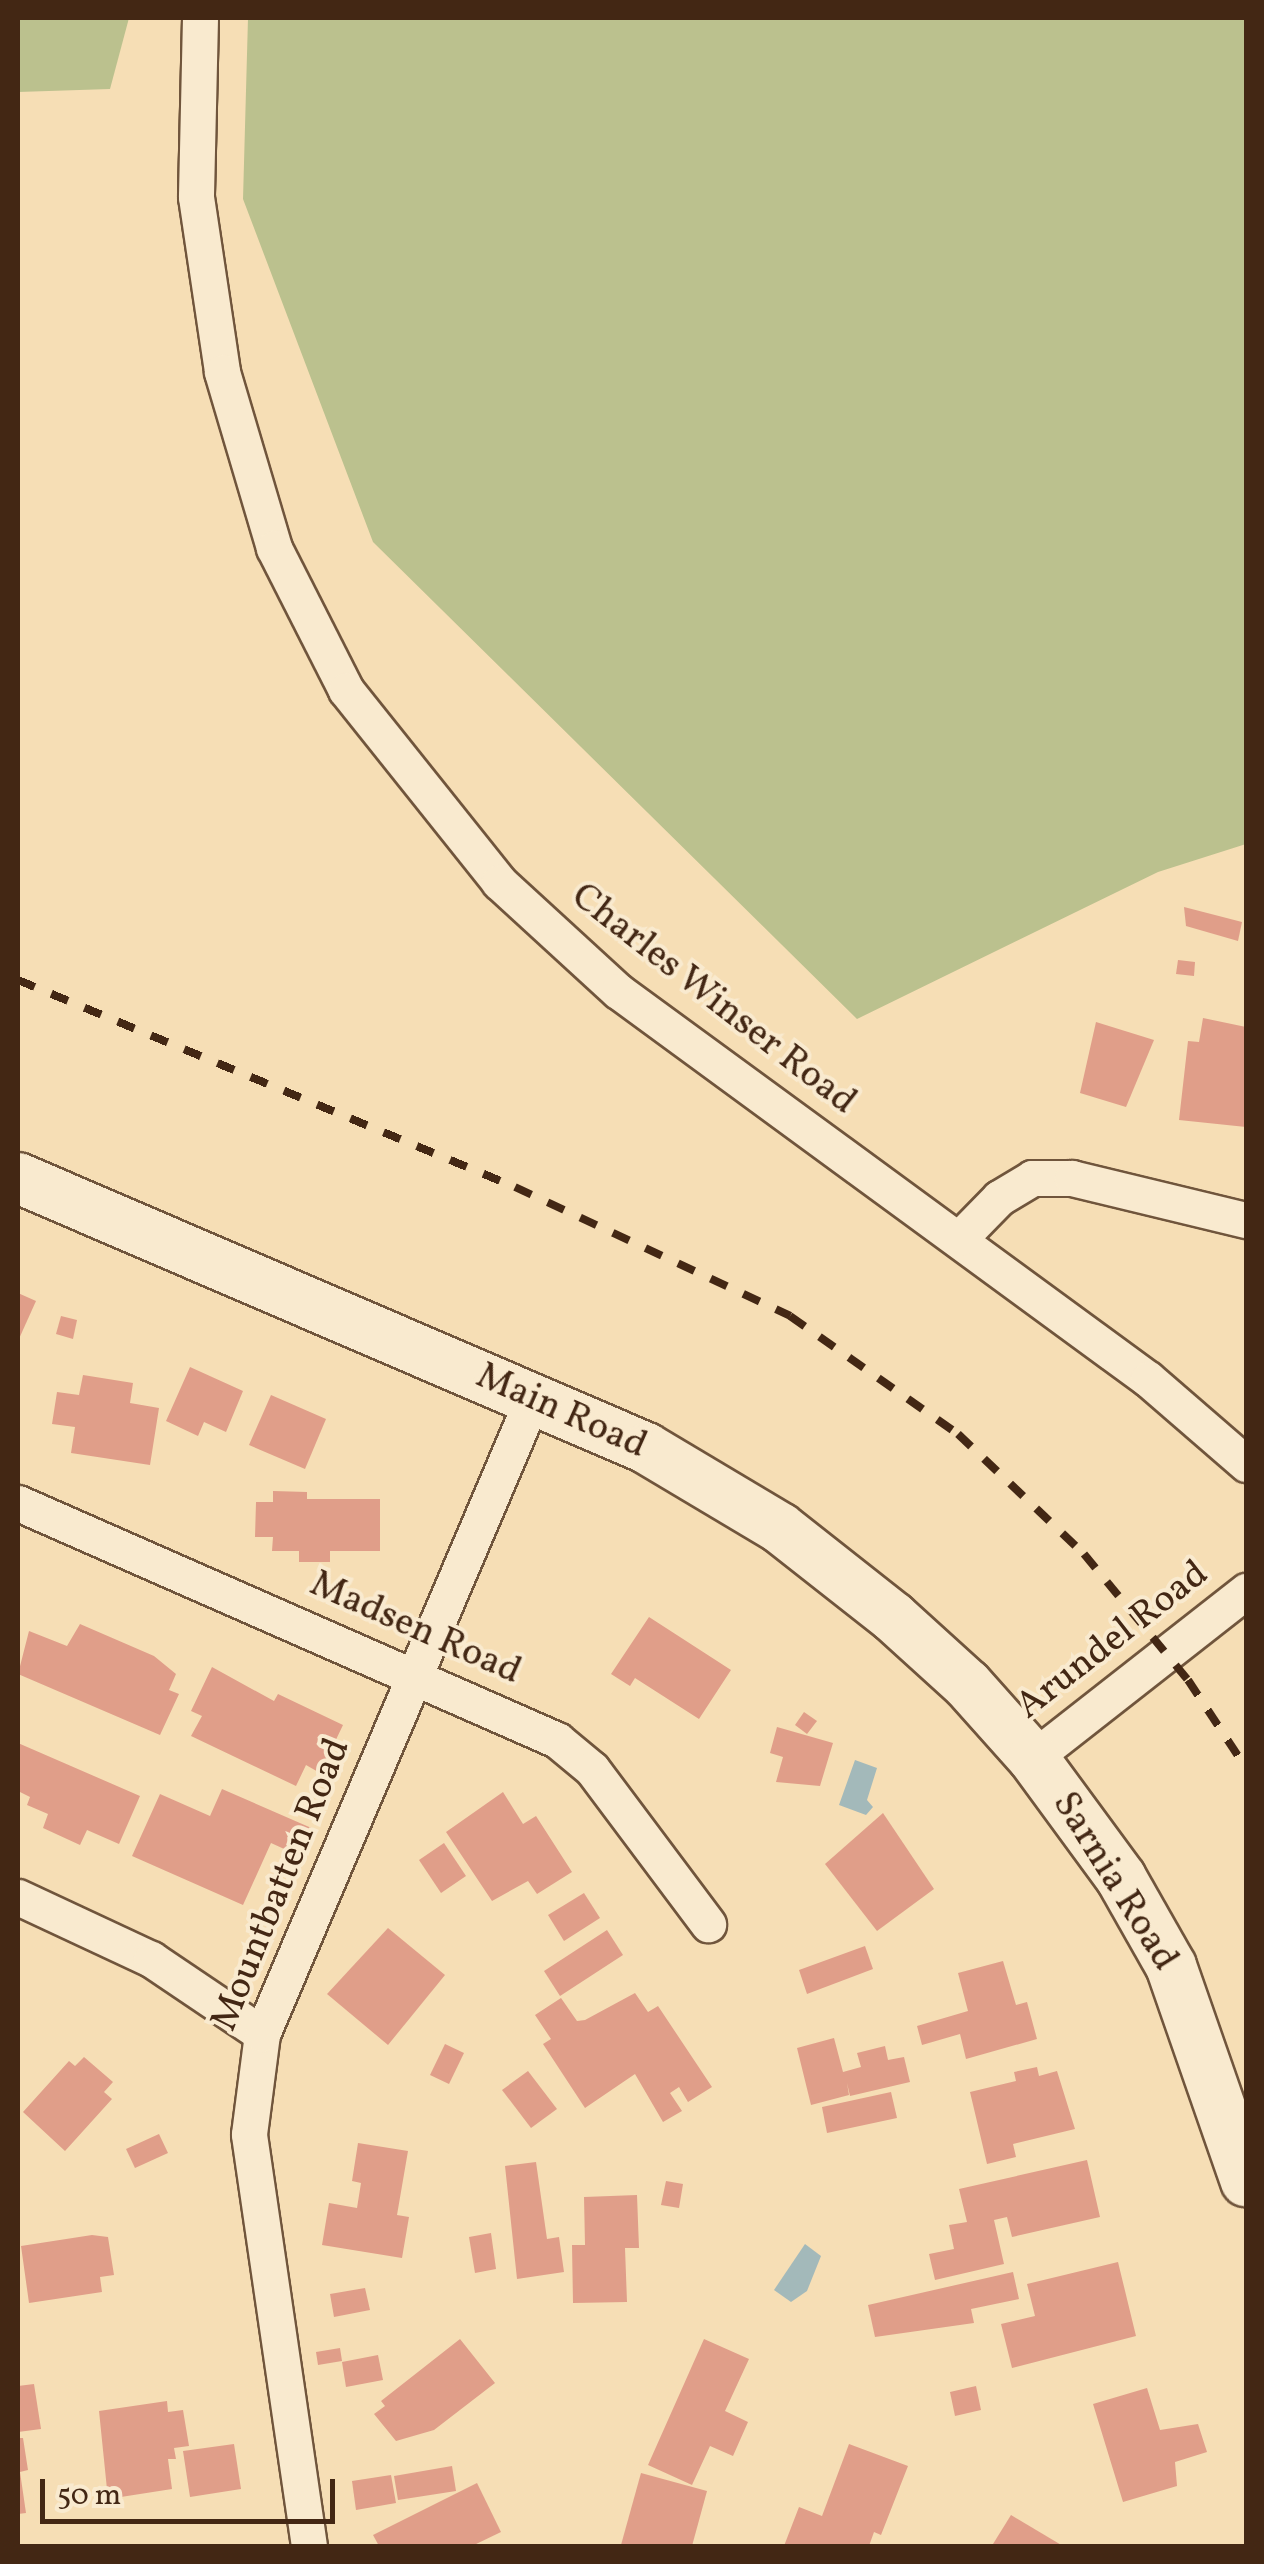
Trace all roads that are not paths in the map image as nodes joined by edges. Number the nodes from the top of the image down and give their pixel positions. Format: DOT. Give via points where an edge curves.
graph roads {
  1 [pos="200,18"];
  2 [pos="18,1178"];
  3 [pos="1246,1220"];
  4 [pos="960,1238"];
  5 [pos="532,1400"];
  6 [pos="1246,1464"];
  7 [pos="18,1503"];
  8 [pos="1246,1591"];
  9 [pos="414,1674"];
  10 [pos="1033,1758"];
  11 [pos="18,1897"];
  12 [pos="708,1924"];
  13 [pos="262,2034"];
  14 [pos="1246,2181"];
  15 [pos="308,2546"];
  1 -- 4 [label="street, Charles Winser Road" via="196,197 222,372 274,548 346,690 464,842 554,935 618,991"];
  2 -- 5 [label="main road, Main Road"];
  3 -- 4 [label="street" via="1072,1178 1032,1178 998,1198"];
  4 -- 6 [label="street, Charles Winser Road" via="1148,1379"];
  5 -- 9 [label="street, Mountbatten Road"];
  5 -- 10 [label="main road, Main Road" via="696,1474 780,1528 938,1657"];
  7 -- 9 [label="street, Madsen Road"];
  8 -- 10 [label="street, Arundel Road"];
  9 -- 12 [label="street, Madsen Road" via="569,1750 640,1829"];
  9 -- 13 [label="street, Mountbatten Road"];
  10 -- 14 [label="main road, Sarnia Road" via="1121,1878 1171,1966"];
  11 -- 13 [label="street" via="151,1959"];
  13 -- 15 [label="street, Mountbatten Road" via="248,2134"];
}
